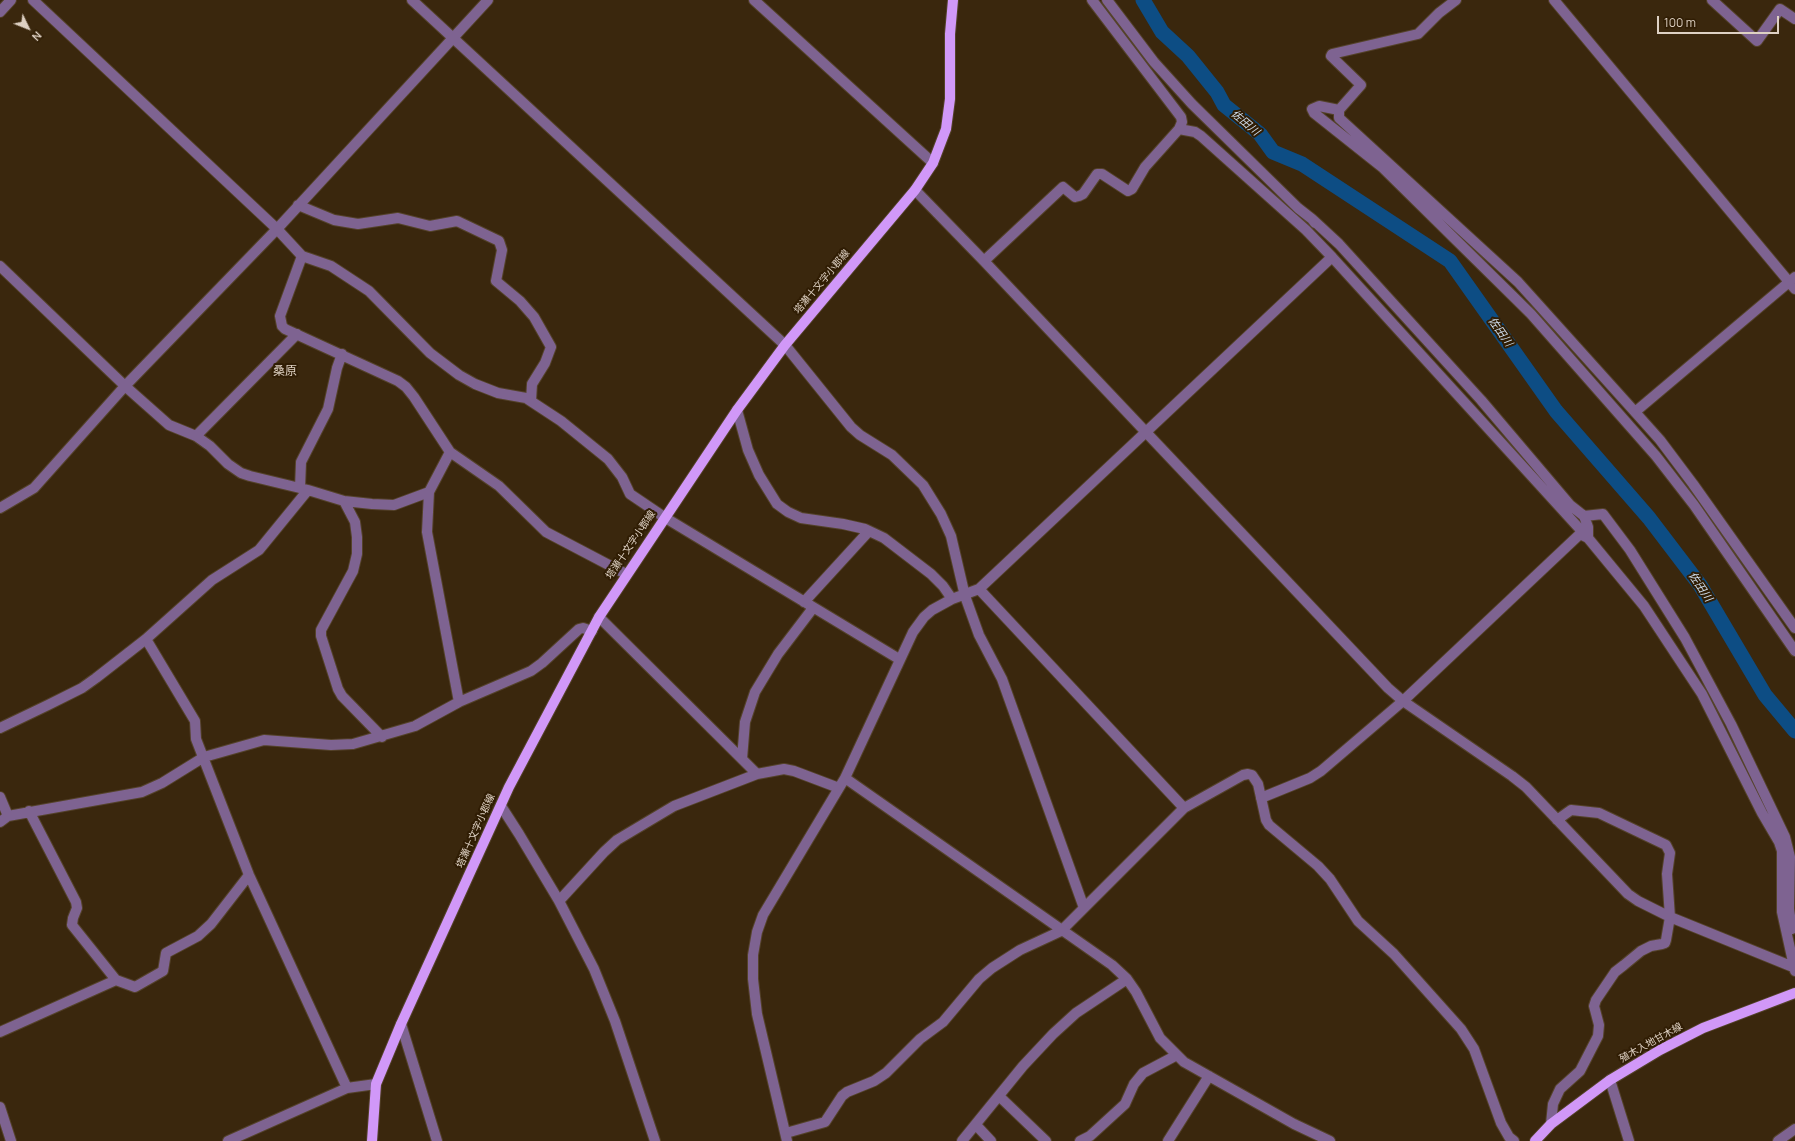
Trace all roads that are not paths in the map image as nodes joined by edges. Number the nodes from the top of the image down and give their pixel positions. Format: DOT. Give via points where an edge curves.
graph roads {
  1 [pos="11,0"];
  2 [pos="33,0"];
  3 [pos="412,0"];
  4 [pos="488,0"];
  5 [pos="754,0"];
  6 [pos="953,0"];
  7 [pos="1092,0"];
  8 [pos="1107,0"];
  9 [pos="1456,0"];
  10 [pos="1554,0"];
  11 [pos="1712,0"];
  12 [pos="0,12"];
  13 [pos="1795,19"];
  14 [pos="453,38"];
  15 [pos="1339,110"];
  16 [pos="1179,129"];
  17 [pos="933,163"];
  18 [pos="915,190"];
  19 [pos="298,205"];
  20 [pos="1312,219"];
  21 [pos="276,229"];
  22 [pos="302,256"];
  23 [pos="1332,257"];
  24 [pos="984,261"];
  25 [pos="0,266"];
  26 [pos="1793,283"];
  27 [pos="297,334"];
  28 [pos="785,345"];
  29 [pos="342,354"];
  30 [pos="125,386"];
  31 [pos="532,400"];
  32 [pos="737,410"];
  33 [pos="1635,412"];
  34 [pos="1146,433"];
  35 [pos="196,436"];
  36 [pos="450,452"];
  37 [pos="304,489"];
  38 [pos="429,492"];
  39 [pos="344,500"];
  40 [pos="0,508"];
  41 [pos="1584,516"];
  42 [pos="664,517"];
  43 [pos="869,531"];
  44 [pos="1588,538"];
  45 [pos="626,574"];
  46 [pos="979,589"];
  47 [pos="965,596"];
  48 [pos="952,599"];
  49 [pos="804,602"];
  50 [pos="814,608"];
  51 [pos="599,617"];
  52 [pos="1795,628"];
  53 [pos="592,631"];
  54 [pos="146,639"];
  55 [pos="1795,651"];
  56 [pos="899,659"];
  57 [pos="1403,701"];
  58 [pos="459,702"];
  59 [pos="0,728"];
  60 [pos="382,737"];
  61 [pos="204,757"];
  62 [pos="742,759"];
  63 [pos="757,774"];
  64 [pos="845,778"];
  65 [pos="839,788"];
  66 [pos="0,798"];
  67 [pos="1261,798"];
  68 [pos="501,806"];
  69 [pos="1184,808"];
  70 [pos="30,812"];
  71 [pos="4,819"];
  72 [pos="1557,820"];
  73 [pos="249,875"];
  74 [pos="560,901"];
  75 [pos="1084,908"];
  76 [pos="1670,917"];
  77 [pos="1061,931"];
  78 [pos="1794,965"];
  79 [pos="1127,978"];
  80 [pos="116,980"];
  81 [pos="1795,993"];
  82 [pos="401,1024"];
  83 [pos="0,1032"];
  84 [pos="1177,1054"];
  85 [pos="1210,1076"];
  86 [pos="1610,1080"];
  87 [pos="376,1084"];
  88 [pos="347,1088"];
  89 [pos="998,1096"];
  90 [pos="0,1107"];
  91 [pos="1551,1124"];
  92 [pos="976,1125"];
  93 [pos="1795,1129"];
  94 [pos="786,1137"];
  95 [pos="11,1141"];
  96 [pos="228,1141"];
  97 [pos="372,1141"];
  98 [pos="437,1141"];
  99 [pos="655,1141"];
  100 [pos="962,1141"];
  101 [pos="991,1141"];
  102 [pos="1046,1141"];
  103 [pos="1080,1141"];
  104 [pos="1168,1141"];
  105 [pos="1330,1141"];
  106 [pos="1514,1141"];
  107 [pos="1535,1141"];
  108 [pos="1629,1141"];
  109 [pos="1778,1141"];
  1 -- 12 [label="street"];
  2 -- 21 [label="street"];
  3 -- 14 [label="street"];
  4 -- 14 [label="street"];
  5 -- 17 [label="street"];
  6 -- 17 [label="main road, 塔瀬十文字小郡線" via="950,100 946,129"];
  7 -- 16 [label="street" via="1181,117"];
  8 -- 20 [label="street" via="1154,62 1192,104"];
  9 -- 15 [label="street" via="1418,34 1332,54 1331,56 1360,85"];
  10 -- 26 [label="street"];
  11 -- 13 [label="street" via="1757,40 1780,9"];
  14 -- 19 [label="street"];
  14 -- 28 [label="street"];
  15 -- 33 [label="street" via="1339,118 1518,282"];
  15 -- 55 [label="street" via="1319,106 1312,109 1314,114 1382,167 1531,314 1656,456"];
  16 -- 23 [label="street" via="1201,136 1306,230"];
  16 -- 24 [label="street" via="1145,167 1132,189 1128,191 1102,174 1097,174 1079,196 1075,197 1063,187"];
  17 -- 18 [label="main road, 塔瀬十文字小郡線"];
  18 -- 24 [label="street"];
  18 -- 28 [label="main road, 塔瀬十文字小郡線"];
  19 -- 21 [label="street"];
  19 -- 31 [label="street" via="334,220 358,224 398,218 430,226 457,221 498,241 502,250 496,281 534,317 551,347 532,384"];
  20 -- 23 [label="street"];
  20 -- 41 [label="street" via="1339,244 1481,400 1570,505"];
  21 -- 22 [label="street"];
  21 -- 30 [label="street"];
  22 -- 27 [label="street" via="280,316 282,326"];
  22 -- 31 [label="street" via="331,266 369,291 430,353 459,375 498,393"];
  23 -- 34 [label="street"];
  23 -- 44 [label="street"];
  24 -- 34 [label="street"];
  25 -- 30 [label="street"];
  26 -- 33 [label="street"];
  27 -- 29 [label="street"];
  27 -- 35 [label="street"];
  28 -- 32 [label="main road, 塔瀬十文字小郡線"];
  28 -- 47 [label="street" via="851,427 892,455 923,485 951,536"];
  29 -- 36 [label="street" via="406,387"];
  29 -- 37 [label="street" via="328,409 301,462"];
  30 -- 35 [label="street" via="170,425"];
  30 -- 40 [label="street" via="34,488"];
  31 -- 42 [label="street" via="595,447 616,469 630,494"];
  32 -- 42 [label="main road, 塔瀬十文字小郡線"];
  32 -- 43 [label="street" via="748,450 759,475 777,504 801,518"];
  33 -- 52 [label="street" via="1693,484"];
  34 -- 46 [label="street"];
  34 -- 57 [label="street"];
  35 -- 37 [label="street" via="241,473"];
  36 -- 38 [label="street"];
  36 -- 45 [label="street" via="499,486 546,532"];
  37 -- 39 [label="street"];
  37 -- 54 [label="street" via="259,550 212,580"];
  38 -- 39 [label="street" via="394,506"];
  38 -- 58 [label="street" via="428,532"];
  39 -- 60 [label="street" via="355,522 357,554 353,571 321,636 342,696"];
  41 -- 44 [label="street" via="1588,526"];
  41 -- 78 [label="street" via="1600,513 1607,518 1661,599 1685,638 1730,724 1784,837 1790,857 1789,909"];
  42 -- 45 [label="main road, 塔瀬十文字小郡線"];
  42 -- 49 [label="street"];
  43 -- 48 [label="street" via="884,538 931,574"];
  43 -- 49 [label="street"];
  44 -- 57 [label="street" via="1580,534"];
  44 -- 78 [label="street" via="1644,606 1702,694 1762,813 1780,842 1782,912"];
  45 -- 51 [label="main road, 塔瀬十文字小郡線"];
  46 -- 47 [label="street"];
  46 -- 69 [label="street"];
  47 -- 48 [label="street"];
  47 -- 75 [label="street" via="978,635 1002,679"];
  48 -- 56 [label="street" via="932,610 924,618 913,632"];
  49 -- 50 [label="street"];
  50 -- 56 [label="street"];
  50 -- 62 [label="street" via="778,654 755,692 745,722"];
  51 -- 53 [label="main road, 塔瀬十文字小郡線"];
  51 -- 62 [label="street"];
  53 -- 58 [label="street" via="579,629 531,671"];
  53 -- 68 [label="main road, 塔瀬十文字小郡線"];
  54 -- 59 [label="street" via="82,688"];
  54 -- 61 [label="street" via="195,721 196,739"];
  56 -- 64 [label="street"];
  57 -- 67 [label="street" via="1321,771"];
  57 -- 72 [label="street" via="1512,776"];
  58 -- 60 [label="street" via="415,726"];
  60 -- 61 [label="street" via="353,744 331,745 264,740"];
  61 -- 70 [label="street" via="142,792"];
  61 -- 73 [label="street"];
  62 -- 63 [label="street"];
  63 -- 65 [label="street" via="784,769"];
  63 -- 74 [label="street" via="674,806 617,840"];
  64 -- 65 [label="street"];
  64 -- 77 [label="street"];
  65 -- 94 [label="street" via="763,915 753,955 757,1014"];
  66 -- 71 [label="street"];
  67 -- 69 [label="street" via="1255,778 1248,774"];
  67 -- 106 [label="street" via="1269,825 1318,866 1330,879 1358,921 1394,954 1461,1029 1474,1049 1501,1123"];
  68 -- 74 [label="street"];
  68 -- 82 [label="main road, 塔瀬十文字小郡線"];
  69 -- 75 [label="street"];
  70 -- 71 [label="street"];
  70 -- 80 [label="street" via="76,902 72,926"];
  72 -- 76 [label="street" via="1628,894"];
  72 -- 76 [label="street" via="1570,810 1599,813 1666,845 1670,853 1667,874"];
  73 -- 80 [label="street" via="211,924 198,936 166,953 163,971 135,988"];
  73 -- 88 [label="street"];
  74 -- 99 [label="street" via="594,969 615,1021"];
  75 -- 77 [label="street"];
  76 -- 78 [label="street"];
  76 -- 91 [label="street" via="1666,940 1662,944 1641,951 1624,964 1615,972 1596,1000 1594,1006 1600,1025 1598,1036 1580,1071 1560,1089 1553,1104"];
  77 -- 79 [label="street"];
  77 -- 94 [label="street" via="1020,950 992,968 979,979 942,1022 920,1039 886,1073 842,1096 825,1122"];
  79 -- 84 [label="street" via="1160,1038"];
  79 -- 89 [label="street" via="1076,1013 1053,1034"];
  80 -- 83 [label="street"];
  81 -- 86 [label="main road, 殖木入地甘木線" via="1703,1028"];
  82 -- 87 [label="main road, 塔瀬十文字小郡線"];
  82 -- 98 [label="street"];
  84 -- 85 [label="street" via="1184,1062"];
  84 -- 103 [label="street" via="1139,1076 1125,1104 1090,1136"];
  85 -- 104 [label="street"];
  85 -- 105 [label="street" via="1294,1124"];
  86 -- 91 [label="main road, 殖木入地甘木線"];
  86 -- 108 [label="street"];
  87 -- 88 [label="street"];
  87 -- 97 [label="main road, 塔瀬十文字小郡線"];
  88 -- 96 [label="street"];
  89 -- 92 [label="street"];
  89 -- 102 [label="street"];
  90 -- 95 [label="street"];
  91 -- 107 [label="main road, 殖木入地甘木線"];
  92 -- 100 [label="street"];
  92 -- 101 [label="street"];
  93 -- 109 [label="street"];
}
